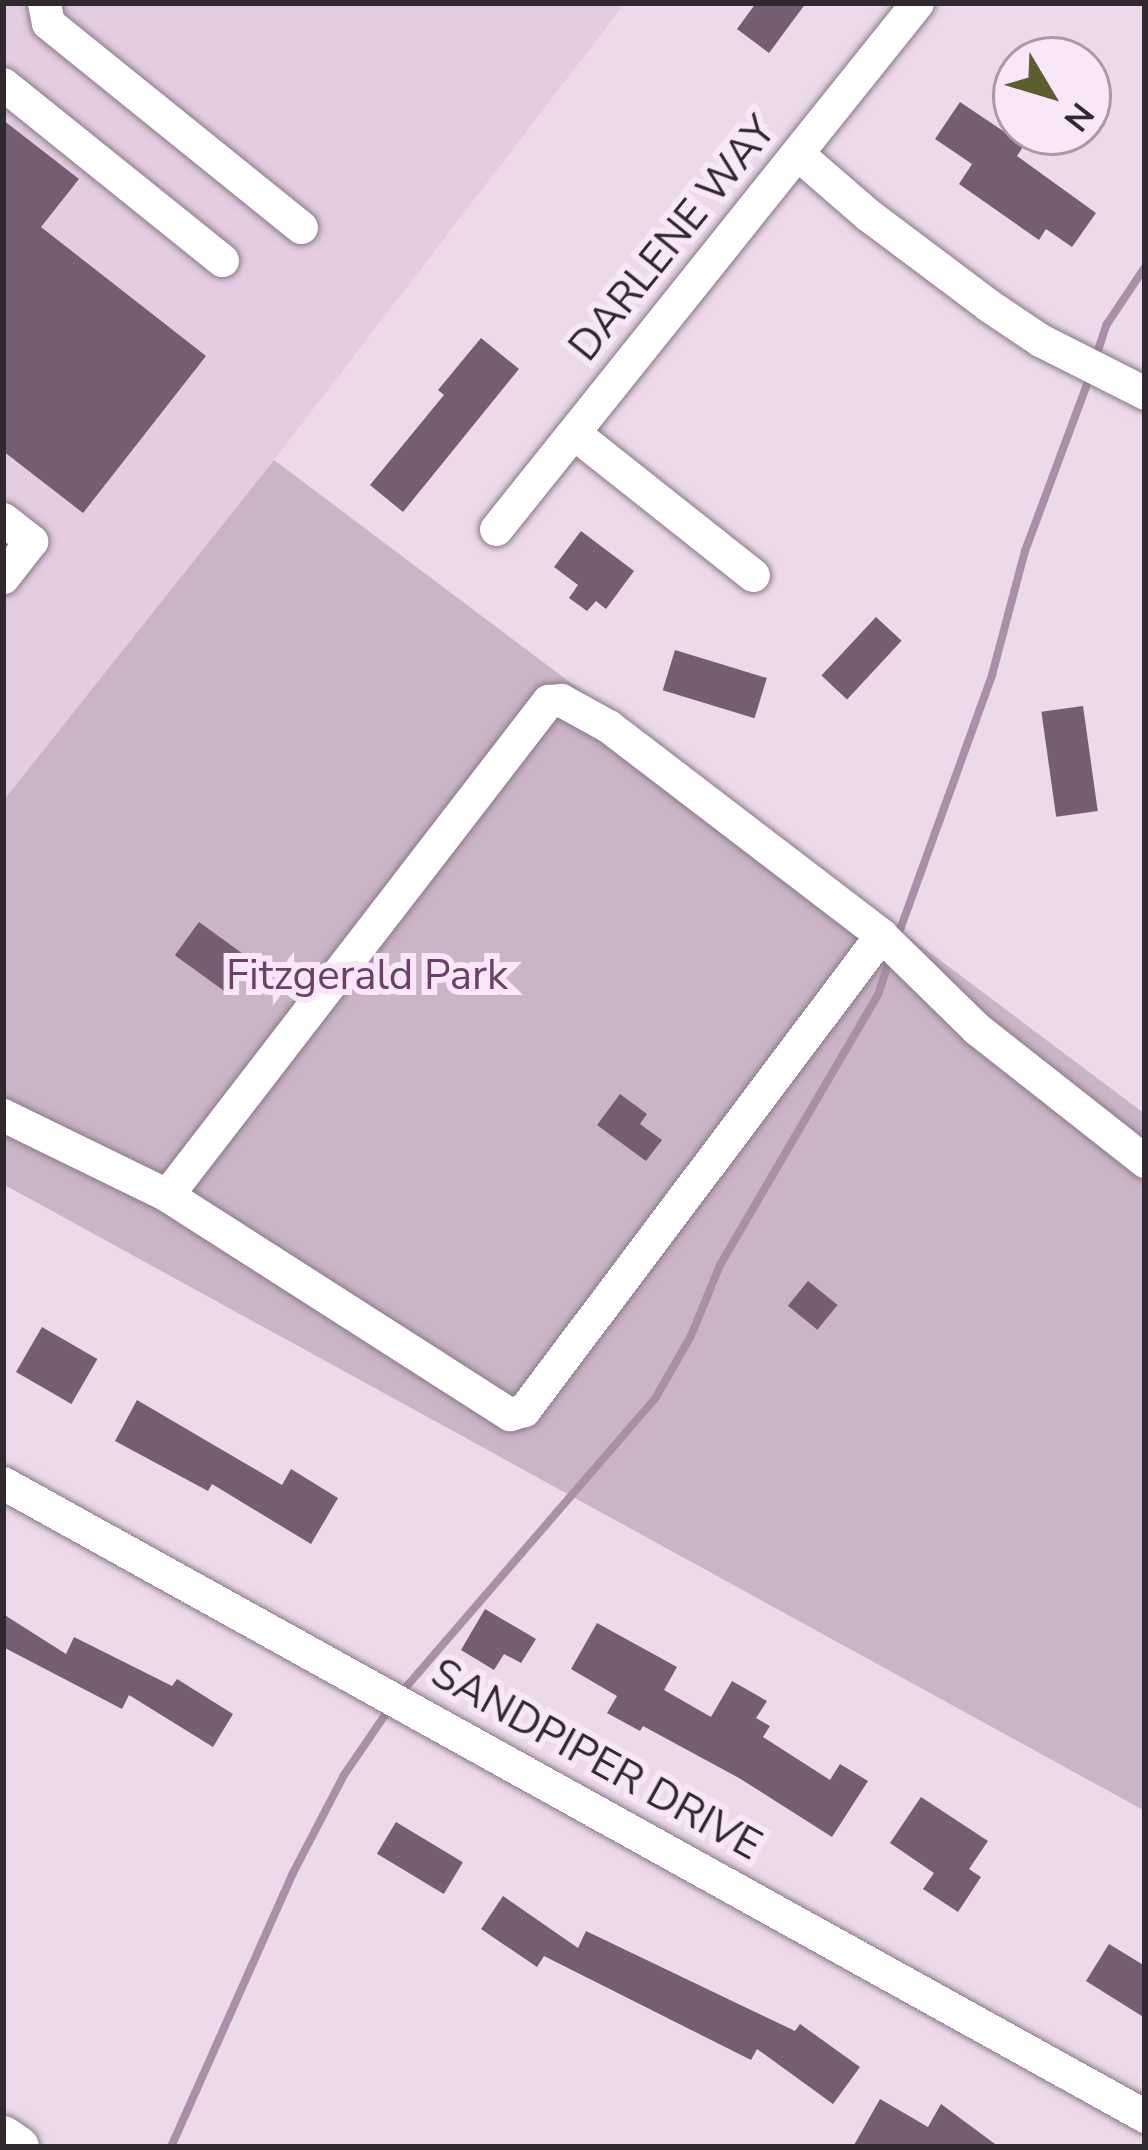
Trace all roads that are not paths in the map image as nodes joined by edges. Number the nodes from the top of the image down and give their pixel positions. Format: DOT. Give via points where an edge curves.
graph roads {
  1 [pos="44,3"];
  2 [pos="917,3"];
  3 [pos="3,84"];
  4 [pos="799,154"];
  5 [pos="301,227"];
  6 [pos="222,260"];
  7 [pos="1145,393"];
  8 [pos="575,434"];
  9 [pos="3,520"];
  10 [pos="496,529"];
  11 [pos="752,574"];
  12 [pos="3,577"];
  13 [pos="881,935"];
  14 [pos="3,1115"];
  15 [pos="1145,1161"];
  16 [pos="167,1195"];
  17 [pos="3,1484"];
  18 [pos="1145,2116"];
  19 [pos="3,2137"];
  20 [pos="18,2147"];
  1 -- 5 [label="street" via="48,23"];
  2 -- 4 [label="street, DARLENE WAY"];
  3 -- 6 [label="street"];
  4 -- 7 [label="street" via="988,305"];
  4 -- 8 [label="street, DARLENE WAY"];
  8 -- 10 [label="street, DARLENE WAY"];
  8 -- 11 [label="street"];
  9 -- 12 [label="street" via="31,541"];
  13 -- 15 [label="street" via="977,1030"];
  13 -- 16 [label="street" via="524,1410 494,1408"];
  13 -- 16 [label="street" via="608,725 572,703 548,701"];
  14 -- 16 [label="street"];
  17 -- 18 [label="street, SANDPIPER DRIVE"];
  19 -- 20 [label="main road"];
}
